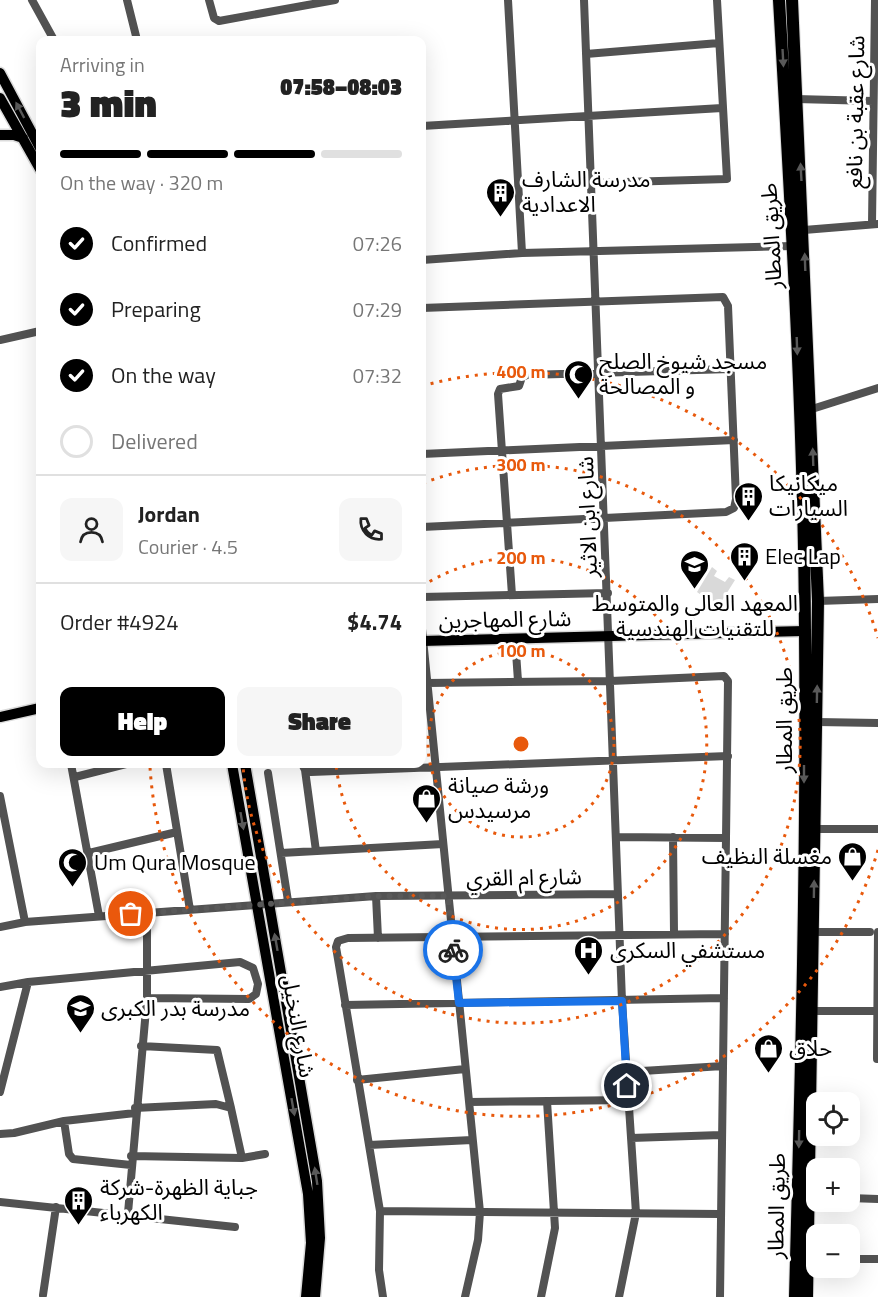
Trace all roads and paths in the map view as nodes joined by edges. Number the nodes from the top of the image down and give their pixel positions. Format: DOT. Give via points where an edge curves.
graph roads {
  1 [pos="32,0"];
  2 [pos="129,0"];
  3 [pos="209,0"];
  4 [pos="335,0"];
  5 [pos="508,0"];
  6 [pos="584,0"];
  7 [pos="717,0"];
  8 [pos="779,0"];
  9 [pos="792,0"];
  10 [pos="875,0"];
  11 [pos="52,36"];
  12 [pos="136,36"];
  13 [pos="719,43"];
  14 [pos="586,54"];
  15 [pos="0,73"];
  16 [pos="876,82"];
  17 [pos="0,98"];
  18 [pos="796,99"];
  19 [pos="873,100"];
  20 [pos="723,108"];
  21 [pos="7,111"];
  22 [pos="588,116"];
  23 [pos="514,119"];
  24 [pos="426,126"];
  25 [pos="0,130"];
  26 [pos="0,135"];
  27 [pos="23,138"];
  28 [pos="36,140"];
  29 [pos="36,162"];
  30 [pos="591,183"];
  31 [pos="875,224"];
  32 [pos="804,230"];
  33 [pos="793,246"];
  34 [pos="593,251"];
  35 [pos="522,253"];
  36 [pos="426,260"];
  37 [pos="596,300"];
  38 [pos="426,308"];
  39 [pos="36,332"];
  40 [pos="0,340"];
  41 [pos="731,369"];
  42 [pos="599,372"];
  43 [pos="878,388"];
  44 [pos="812,409"];
  45 [pos="734,440"];
  46 [pos="602,446"];
  47 [pos="500,450"];
  48 [pos="426,454"];
  49 [pos="605,518"];
  50 [pos="506,523"];
  51 [pos="426,527"];
  52 [pos="608,593"];
  53 [pos="512,595"];
  54 [pos="426,597"];
  55 [pos="878,599"];
  56 [pos="818,601"];
  57 [pos="806,631"];
  58 [pos="609,636"];
  59 [pos="426,637"];
  60 [pos="515,638"];
  61 [pos="518,681"];
  62 [pos="611,681"];
  63 [pos="426,686"];
  64 [pos="426,694"];
  65 [pos="36,709"];
  66 [pos="0,717"];
  67 [pos="816,722"];
  68 [pos="878,723"];
  69 [pos="728,756"];
  70 [pos="614,760"];
  71 [pos="426,766"];
  72 [pos="435,766"];
  73 [pos="72,768"];
  74 [pos="110,768"];
  75 [pos="167,768"];
  76 [pos="233,768"];
  77 [pos="246,768"];
  78 [pos="303,768"];
  79 [pos="305,768"];
  80 [pos="394,768"];
  81 [pos="267,773"];
  82 [pos="75,777"];
  83 [pos="0,796"];
  84 [pos="3,827"];
  85 [pos="815,829"];
  86 [pos="878,829"];
  87 [pos="177,832"];
  88 [pos="616,837"];
  89 [pos="673,837"];
  90 [pos="726,838"];
  91 [pos="443,844"];
  92 [pos="316,851"];
  93 [pos="89,853"];
  94 [pos="281,853"];
  95 [pos="618,894"];
  96 [pos="376,896"];
  97 [pos="448,896"];
  98 [pos="288,901"];
  99 [pos="270,903"];
  100 [pos="258,904"];
  101 [pos="190,910"];
  102 [pos="147,913"];
  103 [pos="99,916"];
  104 [pos="25,922"];
  105 [pos="0,927"];
  106 [pos="874,932"];
  107 [pos="619,933"];
  108 [pos="675,933"];
  109 [pos="813,933"];
  110 [pos="725,934"];
  111 [pos="452,937"];
  112 [pos="378,938"];
  113 [pos="148,970"];
  114 [pos="28,981"];
  115 [pos="0,987"];
  116 [pos="147,998"];
  117 [pos="724,998"];
  118 [pos="622,1001"];
  119 [pos="459,1003"];
  120 [pos="345,1005"];
  121 [pos="812,1011"];
  122 [pos="878,1011"];
  123 [pos="141,1046"];
  124 [pos="877,1059"];
  125 [pos="723,1066"];
  126 [pos="465,1069"];
  127 [pos="626,1072"];
  128 [pos="357,1080"];
  129 [pos="0,1092"];
  130 [pos="628,1100"];
  131 [pos="547,1101"];
  132 [pos="469,1102"];
  133 [pos="231,1108"];
  134 [pos="135,1111"];
  135 [pos="63,1121"];
  136 [pos="0,1134"];
  137 [pos="722,1135"];
  138 [pos="631,1137"];
  139 [pos="472,1140"];
  140 [pos="369,1145"];
  141 [pos="265,1154"];
  142 [pos="242,1158"];
  143 [pos="813,1158"];
  144 [pos="131,1160"];
  145 [pos="860,1198"];
  146 [pos="878,1199"];
  147 [pos="0,1202"];
  148 [pos="56,1207"];
  149 [pos="380,1210"];
  150 [pos="480,1212"];
  151 [pos="555,1212"];
  152 [pos="128,1213"];
  153 [pos="636,1213"];
  154 [pos="720,1214"];
  155 [pos="235,1227"];
  156 [pos="860,1259"];
  157 [pos="878,1259"];
  158 [pos="809,1278"];
  159 [pos="43,1295"];
  160 [pos="306,1297"];
  161 [pos="315,1297"];
  162 [pos="383,1297"];
  163 [pos="465,1297"];
  164 [pos="542,1297"];
  165 [pos="619,1297"];
  166 [pos="720,1297"];
  167 [pos="795,1297"];
  168 [pos="807,1297"];
  1 -- 11 [label="street"];
  2 -- 12 [label="street"];
  3 -- 4 [label="street" via="213,16 219,21"];
  5 -- 23 [label="street"];
  6 -- 14 [label="street, شارع ابن الاثير"];
  7 -- 13 [label="street"];
  8 -- 33 [label="highway, طريق المطار, one-way"];
  9 -- 18 [label="highway, طريق المطار"];
  10 -- 16 [label="street, شارع عقبة بن نافع"];
  13 -- 14 [label="street"];
  13 -- 20 [label="street"];
  14 -- 22 [label="street, شارع ابن الاثير"];
  28 -- 15 [label="main road, one-way"];
  16 -- 19 [label="street, شارع عقبة بن نافع"];
  17 -- 21 [label="main road"];
  18 -- 19 [label="street"];
  32 -- 18 [label="highway, طريق المطار, one-way"];
  19 -- 31 [label="street, شارع عقبة بن نافع"];
  20 -- 22 [label="street"];
  20 -- 30 [label="street" via="727,179"];
  21 -- 25 [label="main road"];
  21 -- 27 [label="main road"];
  22 -- 23 [label="street"];
  22 -- 30 [label="street, شارع ابن الاثير"];
  23 -- 24 [label="street"];
  23 -- 35 [label="street"];
  26 -- 27 [label="main road"];
  27 -- 29 [label="main road"];
  30 -- 34 [label="street, شارع ابن الاثير"];
  31 -- 32 [label="street"];
  44 -- 32 [label="highway, طريق المطار, one-way"];
  33 -- 34 [label="street"];
  33 -- 57 [label="highway, طريق المطار, one-way"];
  34 -- 35 [label="street"];
  34 -- 37 [label="street, شارع ابن الاثير"];
  35 -- 36 [label="street"];
  37 -- 38 [label="street"];
  37 -- 41 [label="street" via="723,297 728,306"];
  37 -- 42 [label="street, شارع ابن الاثير"];
  39 -- 40 [label="street"];
  41 -- 42 [label="street"];
  41 -- 45 [label="street"];
  42 -- 46 [label="street, شارع ابن الاثير"];
  42 -- 47 [label="street" via="524,376 519,386 500,389"];
  43 -- 44 [label="street"];
  56 -- 44 [label="highway, طريق المطار, one-way"];
  45 -- 46 [label="street"];
  45 -- 49 [label="street" via="736,502 731,510"];
  46 -- 47 [label="street"];
  46 -- 49 [label="street, شارع ابن الاثير"];
  47 -- 48 [label="street"];
  47 -- 50 [label="street"];
  49 -- 50 [label="street"];
  49 -- 52 [label="street, شارع ابن الاثير"];
  50 -- 51 [label="street"];
  50 -- 53 [label="street"];
  52 -- 53 [label="street"];
  52 -- 58 [label="street, شارع ابن الاثير"];
  53 -- 54 [label="street"];
  55 -- 56 [label="street"];
  67 -- 56 [label="highway, طريق المطار, one-way"];
  57 -- 58 [label="main road, شارع المهاجرين"];
  57 -- 167 [label="highway, طريق المطار, one-way"];
  58 -- 60 [label="main road, شارع المهاجرين"];
  58 -- 62 [label="street, شارع ابن الاثير"];
  59 -- 60 [label="main road, شارع المهاجرين"];
  60 -- 61 [label="street"];
  61 -- 62 [label="street"];
  61 -- 63 [label="street"];
  62 -- 69 [label="street" via="724,676 728,681"];
  62 -- 70 [label="street, شارع ابن الاثير"];
  64 -- 72 [label="street"];
  65 -- 66 [label="main road"];
  67 -- 68 [label="street"];
  67 -- 85 [label="highway, طريق المطار"];
  69 -- 70 [label="street"];
  69 -- 90 [label="street"];
  70 -- 72 [label="street"];
  70 -- 88 [label="street, شارع ابن الاثير"];
  71 -- 72 [label="street"];
  72 -- 91 [label="street"];
  73 -- 82 [label="street"];
  74 -- 82 [label="street"];
  75 -- 87 [label="street"];
  76 -- 100 [label="main road, شارع النخيل, one-way"];
  77 -- 99 [label="main road, شارع النخيل"];
  78 -- 92 [label="street"];
  79 -- 80 [label="street" via="311,772"];
  81 -- 94 [label="street"];
  82 -- 93 [label="street"];
  83 -- 84 [label="street"];
  84 -- 104 [label="street"];
  85 -- 86 [label="street"];
  109 -- 85 [label="highway, طريق المطار, one-way"];
  87 -- 93 [label="street"];
  87 -- 101 [label="street"];
  88 -- 89 [label="street"];
  88 -- 95 [label="street, شارع ابن الاثير"];
  89 -- 90 [label="street"];
  89 -- 108 [label="street"];
  90 -- 110 [label="street"];
  91 -- 92 [label="street"];
  91 -- 97 [label="street"];
  92 -- 94 [label="street"];
  93 -- 103 [label="street"];
  94 -- 98 [label="street"];
  95 -- 97 [label="street, شارع ام القري"];
  95 -- 107 [label="street, شارع ابن الاثير"];
  96 -- 97 [label="street, شارع ام القري"];
  96 -- 98 [label="street, شارع ام القري"];
  96 -- 112 [label="street"];
  97 -- 111 [label="street"];
  98 -- 99 [label="street, شارع ام القري"];
  99 -- 100 [label="street, شارع ام القري"];
  161 -- 99 [label="main road, شارع النخيل, one-way" via="319,1200"];
  100 -- 101 [label="street, شارع ام القري"];
  100 -- 160 [label="main road, شارع النخيل, one-way" via="308,1194"];
  101 -- 102 [label="street, شارع ام القري"];
  102 -- 103 [label="street, شارع ام القري"];
  102 -- 113 [label="street"];
  103 -- 104 [label="street, شارع ام القري"];
  104 -- 105 [label="street, شارع ام القري"];
  106 -- 109 [label="street"];
  106 -- 122 [label="street"];
  107 -- 108 [label="street"];
  107 -- 111 [label="street"];
  107 -- 118 [label="street, شارع ابن الاثير"];
  108 -- 110 [label="street"];
  109 -- 121 [label="highway, طريق المطار"];
  110 -- 117 [label="street"];
  111 -- 112 [label="street"];
  111 -- 119 [label="street"];
  112 -- 120 [label="street" via="342,938 336,943"];
  113 -- 114 [label="street"];
  113 -- 116 [label="street"];
  113 -- 116 [label="street" via="244,962 255,971 258,988 254,996 246,999"];
  114 -- 115 [label="street"];
  114 -- 129 [label="street"];
  116 -- 123 [label="street"];
  117 -- 118 [label="street"];
  117 -- 125 [label="street"];
  118 -- 119 [label="street"];
  118 -- 127 [label="street, شارع ابن الاثير"];
  119 -- 120 [label="street"];
  119 -- 126 [label="street"];
  120 -- 128 [label="street"];
  121 -- 122 [label="street"];
  121 -- 143 [label="highway, طريق المطار"];
  122 -- 124 [label="street"];
  123 -- 133 [label="street" via="217,1050"];
  123 -- 134 [label="street"];
  125 -- 127 [label="street"];
  125 -- 137 [label="street"];
  126 -- 128 [label="street"];
  126 -- 132 [label="street"];
  127 -- 130 [label="street, شارع ابن الاثير"];
  128 -- 140 [label="street"];
  130 -- 131 [label="street"];
  130 -- 138 [label="street, شارع ابن الاثير"];
  131 -- 132 [label="street"];
  131 -- 151 [label="street"];
  132 -- 139 [label="street"];
  133 -- 134 [label="street" via="216,1104"];
  133 -- 142 [label="street"];
  134 -- 135 [label="street"];
  134 -- 144 [label="street"];
  135 -- 136 [label="street"];
  135 -- 144 [label="street" via="72,1160"];
  137 -- 138 [label="street"];
  137 -- 154 [label="street"];
  138 -- 153 [label="street, شارع ابن الاثير"];
  139 -- 140 [label="street"];
  139 -- 150 [label="street"];
  140 -- 149 [label="street"];
  141 -- 142 [label="street"];
  142 -- 144 [label="street"];
  144 -- 152 [label="street"];
  145 -- 146 [label="street"];
  147 -- 148 [label="street"];
  148 -- 152 [label="street"];
  148 -- 159 [label="street"];
  149 -- 150 [label="street"];
  149 -- 162 [label="street" via="379,1270"];
  150 -- 151 [label="street"];
  150 -- 163 [label="street"];
  151 -- 153 [label="street"];
  151 -- 164 [label="street"];
  152 -- 155 [label="street"];
  153 -- 154 [label="street"];
  153 -- 165 [label="street, شارع ابن الاثير"];
  154 -- 166 [label="street"];
  156 -- 157 [label="street"];
  158 -- 168 [label="highway, طريق المطار"];
}
